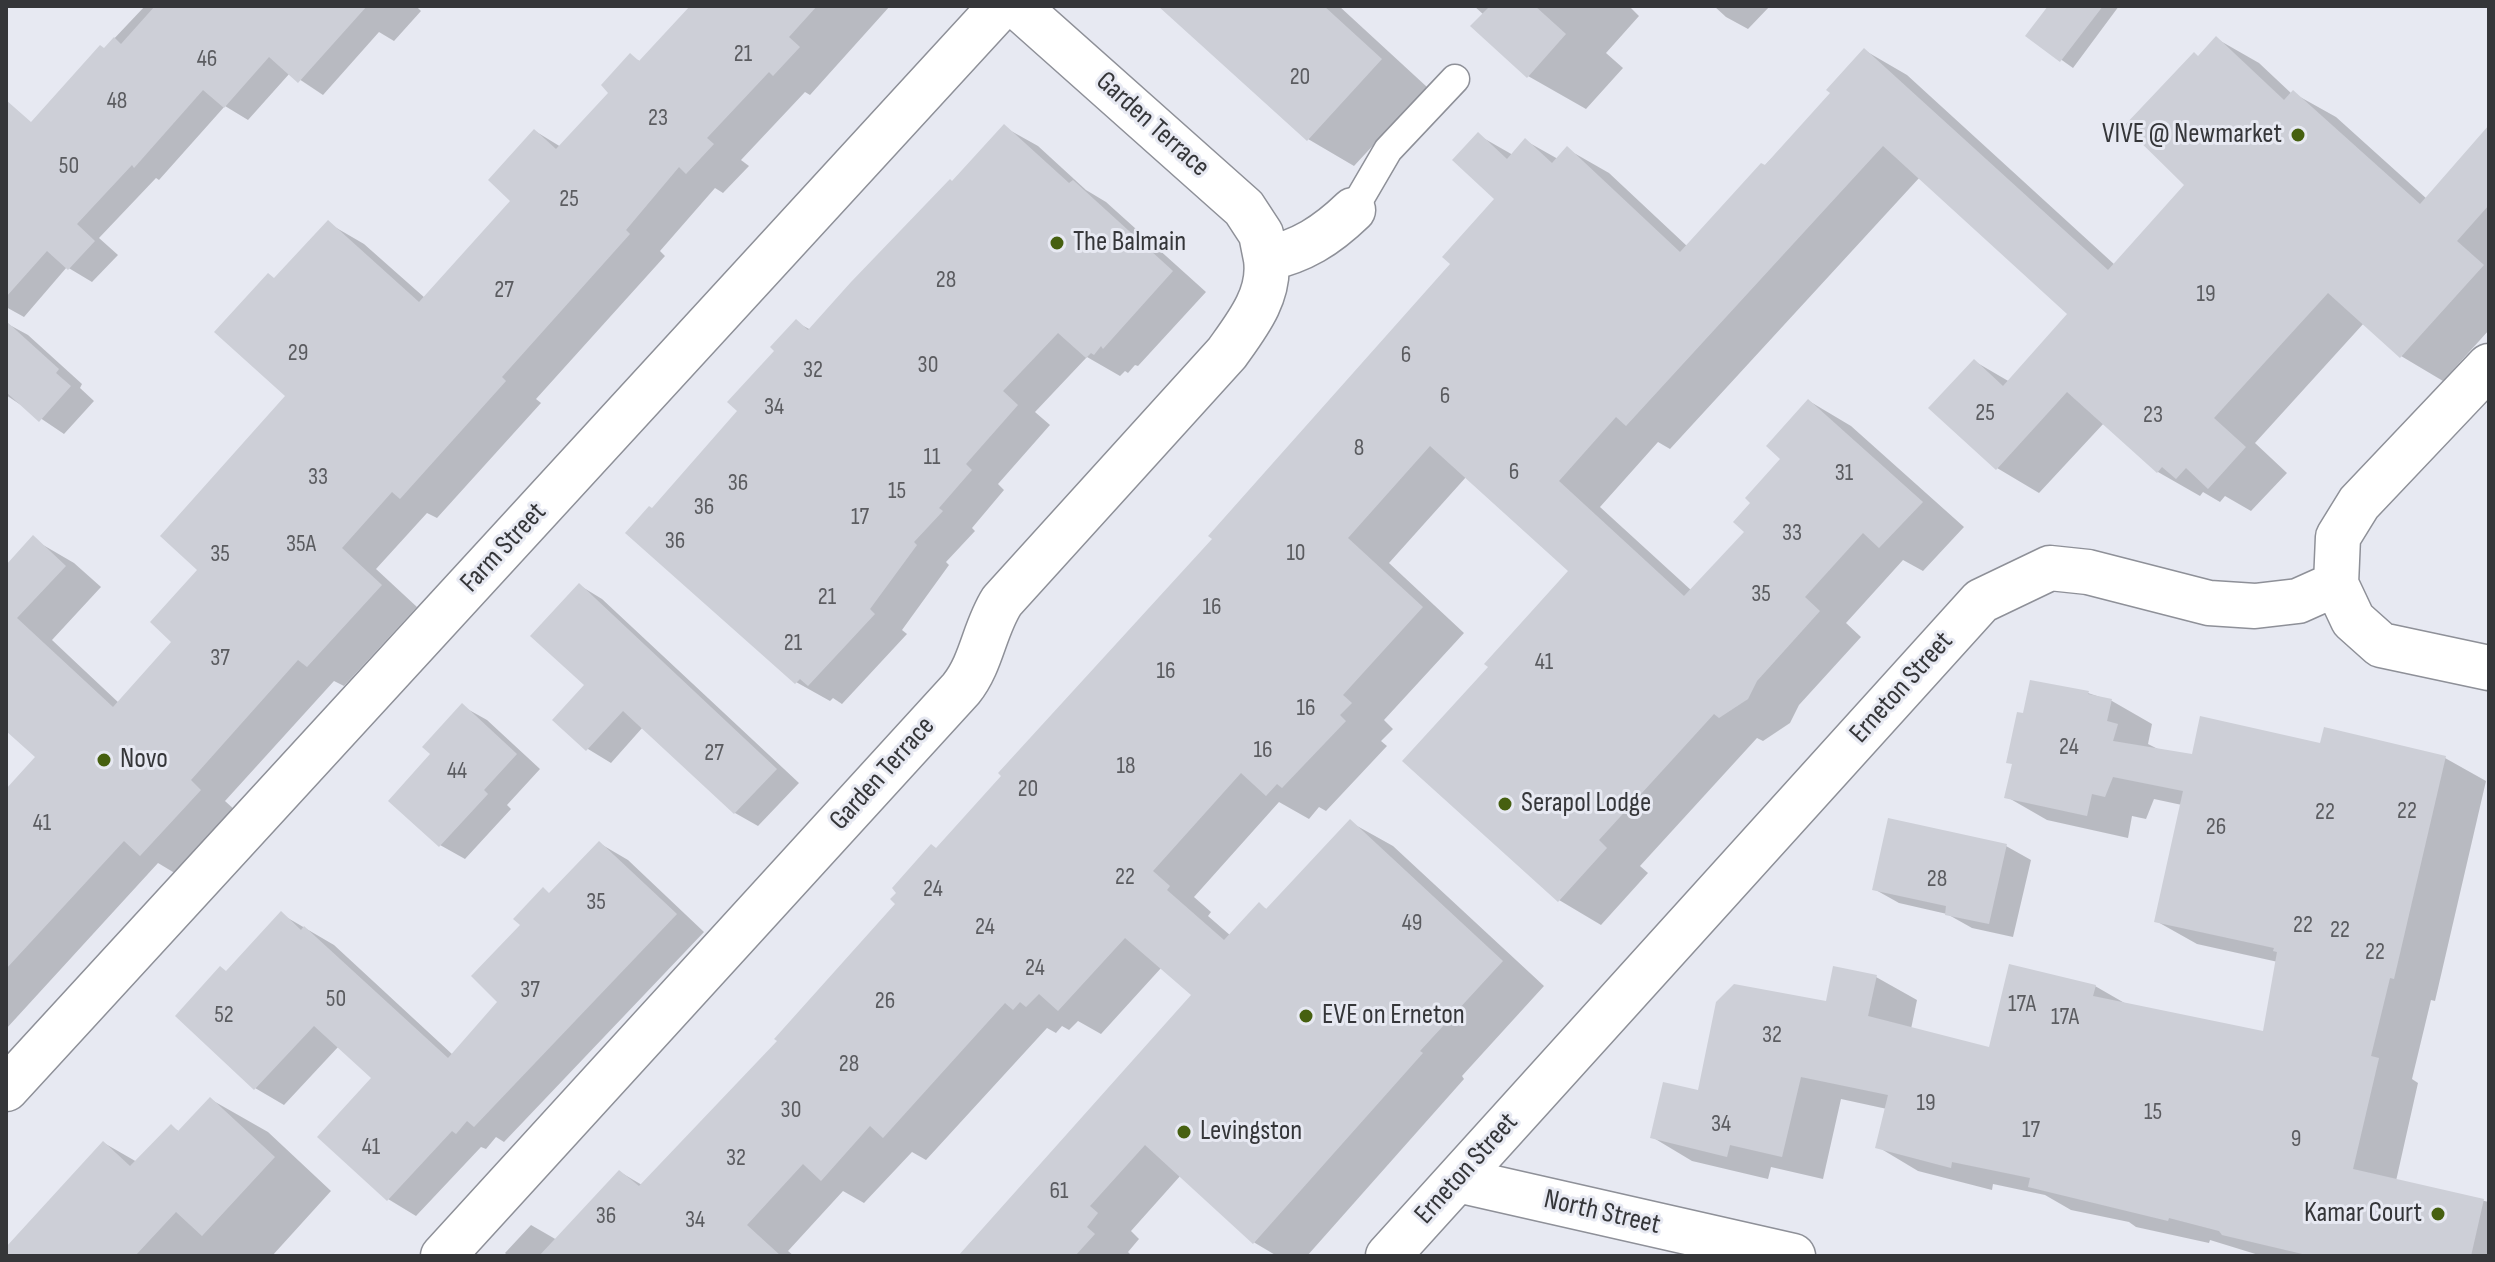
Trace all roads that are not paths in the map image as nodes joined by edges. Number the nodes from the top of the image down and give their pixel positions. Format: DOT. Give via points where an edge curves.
graph roads {
  1 [pos="1001,6"];
  2 [pos="1017,6"];
  3 [pos="1455,79"];
  4 [pos="1353,210"];
  5 [pos="1266,259"];
  6 [pos="2489,366"];
  7 [pos="2336,584"];
  8 [pos="2489,668"];
  9 [pos="6,1089"];
  10 [pos="1458,1180"];
  11 [pos="443,1256"];
  12 [pos="1388,1256"];
  13 [pos="1793,1256"];
  1 -- 9 [label="street, Farm Street"];
  2 -- 5 [label="street, Garden Terrace" via="1244,208 1261,234"];
  3 -- 4 [label="lane" via="1388,150"];
  4 -- 5 [label="street" via="1307,246"];
  5 -- 11 [label="street, Garden Terrace" via="1263,292 1227,353 1002,601 961,689"];
  6 -- 7 [label="street" via="2359,503 2338,537"];
  7 -- 8 [label="street" via="2353,620 2381,645"];
  7 -- 10 [label="street, Erneton Street" via="2298,601 2255,606 2209,603 2088,572 2050,568 1981,601"];
  10 -- 12 [label="street, Erneton Street"];
  10 -- 13 [label="street, North Street"];
}
